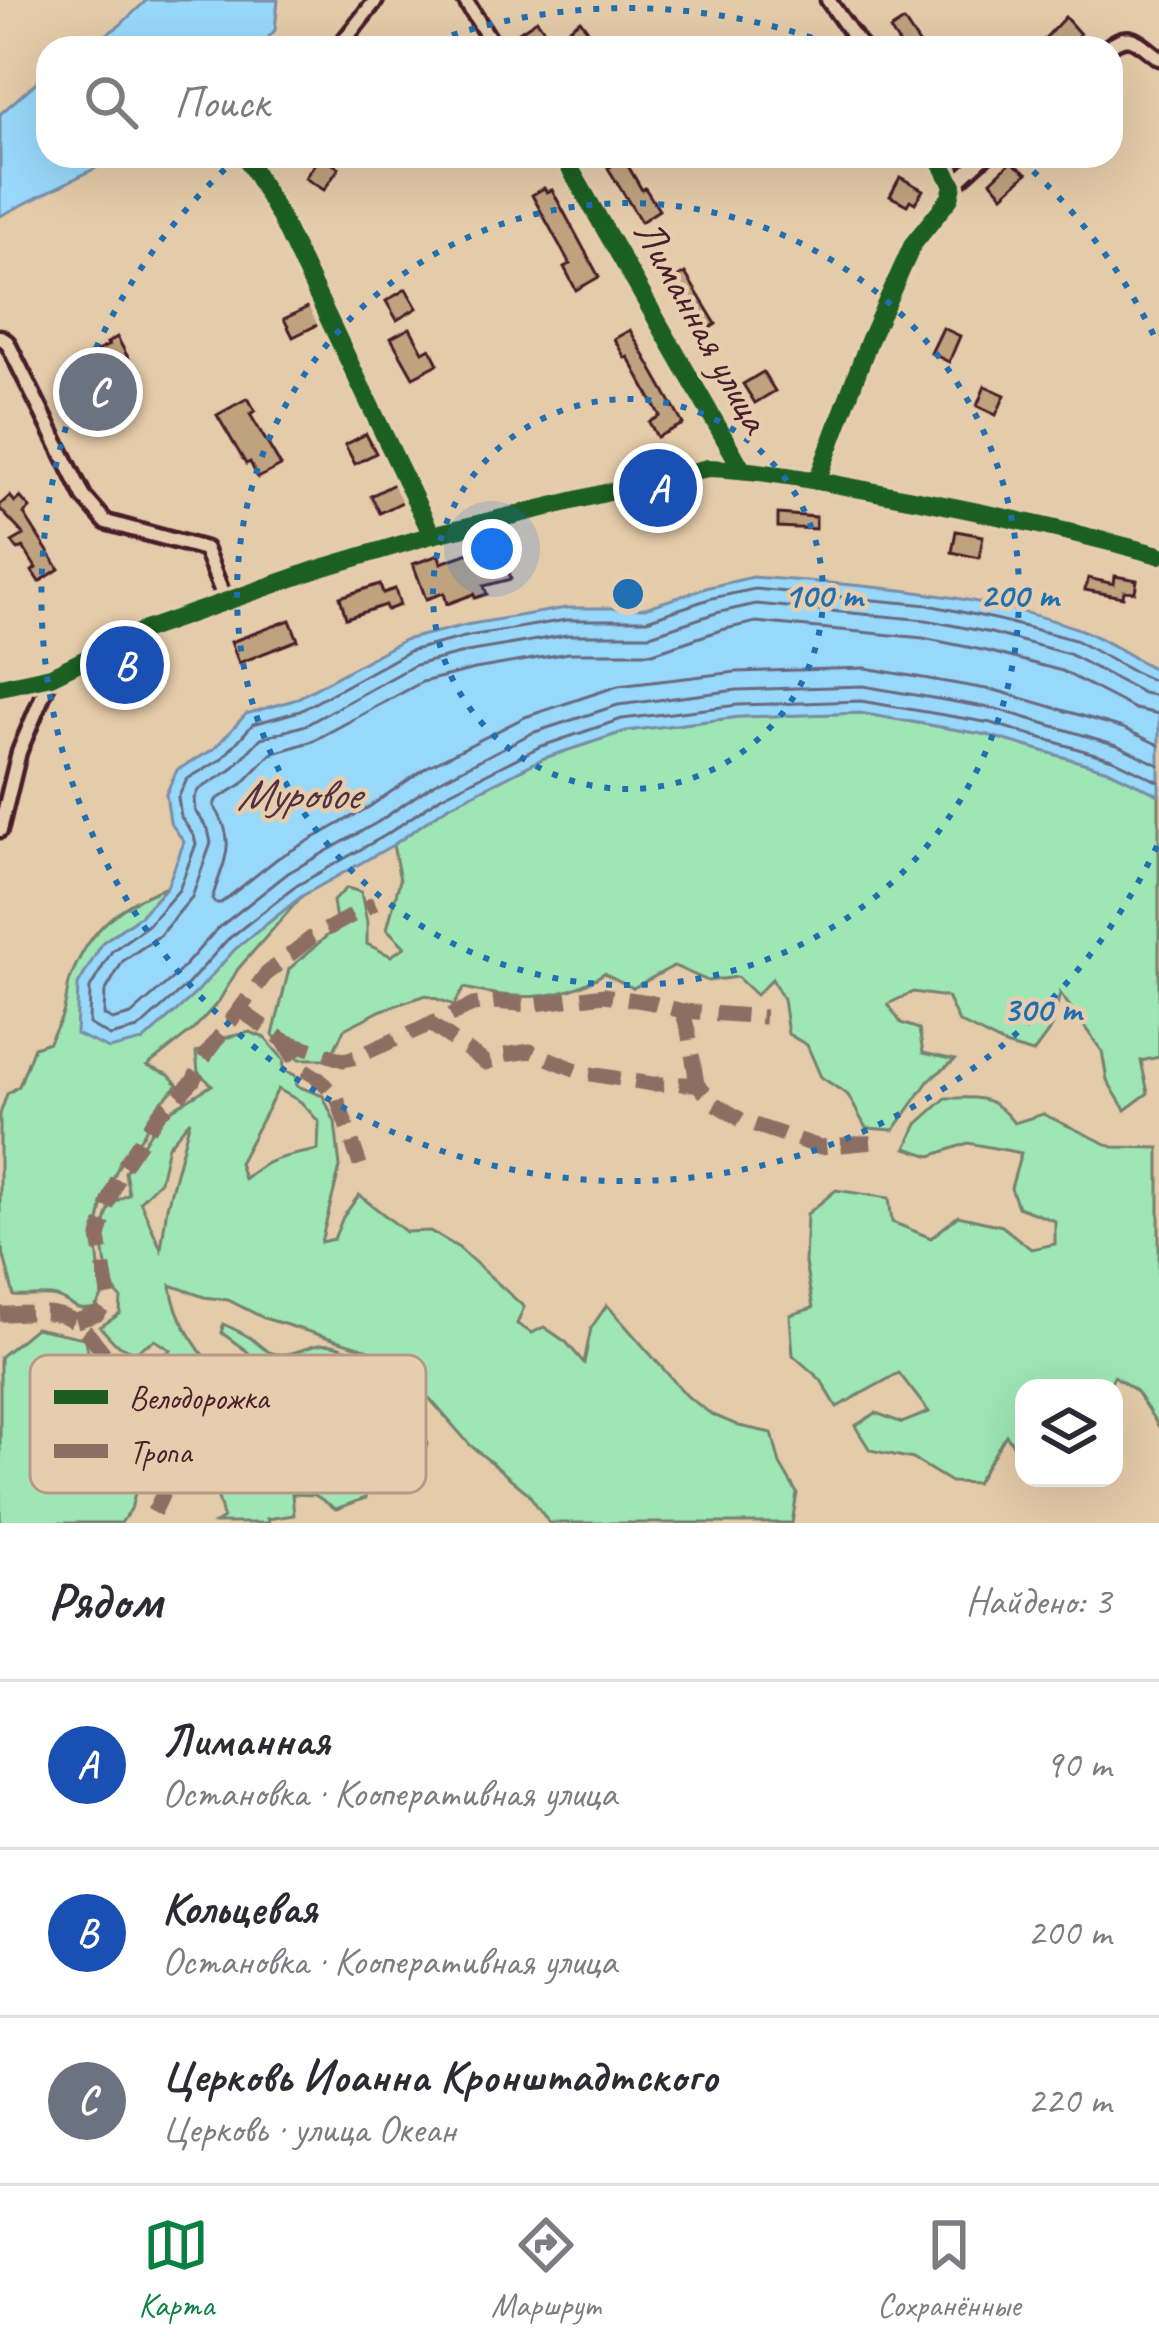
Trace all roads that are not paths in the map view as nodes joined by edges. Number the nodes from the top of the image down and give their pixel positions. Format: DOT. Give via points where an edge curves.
graph roads {
  1 [pos="376,0"];
  2 [pos="465,0"];
  3 [pos="828,0"];
  4 [pos="348,36"];
  5 [pos="488,36"];
  6 [pos="854,36"];
  7 [pos="1123,38"];
  8 [pos="1159,58"];
  9 [pos="252,168"];
  10 [pos="570,168"];
  11 [pos="944,168"];
  12 [pos="971,168"];
  13 [pos="953,184"];
  14 [pos="0,337"];
  15 [pos="742,470"];
  16 [pos="817,481"];
  17 [pos="432,535"];
  18 [pos="1159,555"];
  19 [pos="225,600"];
  20 [pos="51,676"];
  21 [pos="0,687"];
  22 [pos="0,830"];
  1 -- 4 [label="street"];
  2 -- 5 [label="street"];
  3 -- 6 [label="street"];
  7 -- 8 [label="street"];
  9 -- 17 [label="street"];
  10 -- 15 [label="street, Лиманная улица"];
  11 -- 13 [label="street"];
  12 -- 13 [label="street"];
  13 -- 16 [label="street" via="913,244"];
  14 -- 19 [label="street" via="84,496 106,522 205,549"];
  15 -- 16 [label="street"];
  15 -- 17 [label="street" via="708,468"];
  16 -- 18 [label="street" via="1005,515"];
  17 -- 19 [label="street"];
  19 -- 20 [label="street"];
  20 -- 21 [label="street"];
  20 -- 22 [label="street" via="19,752"];
}
